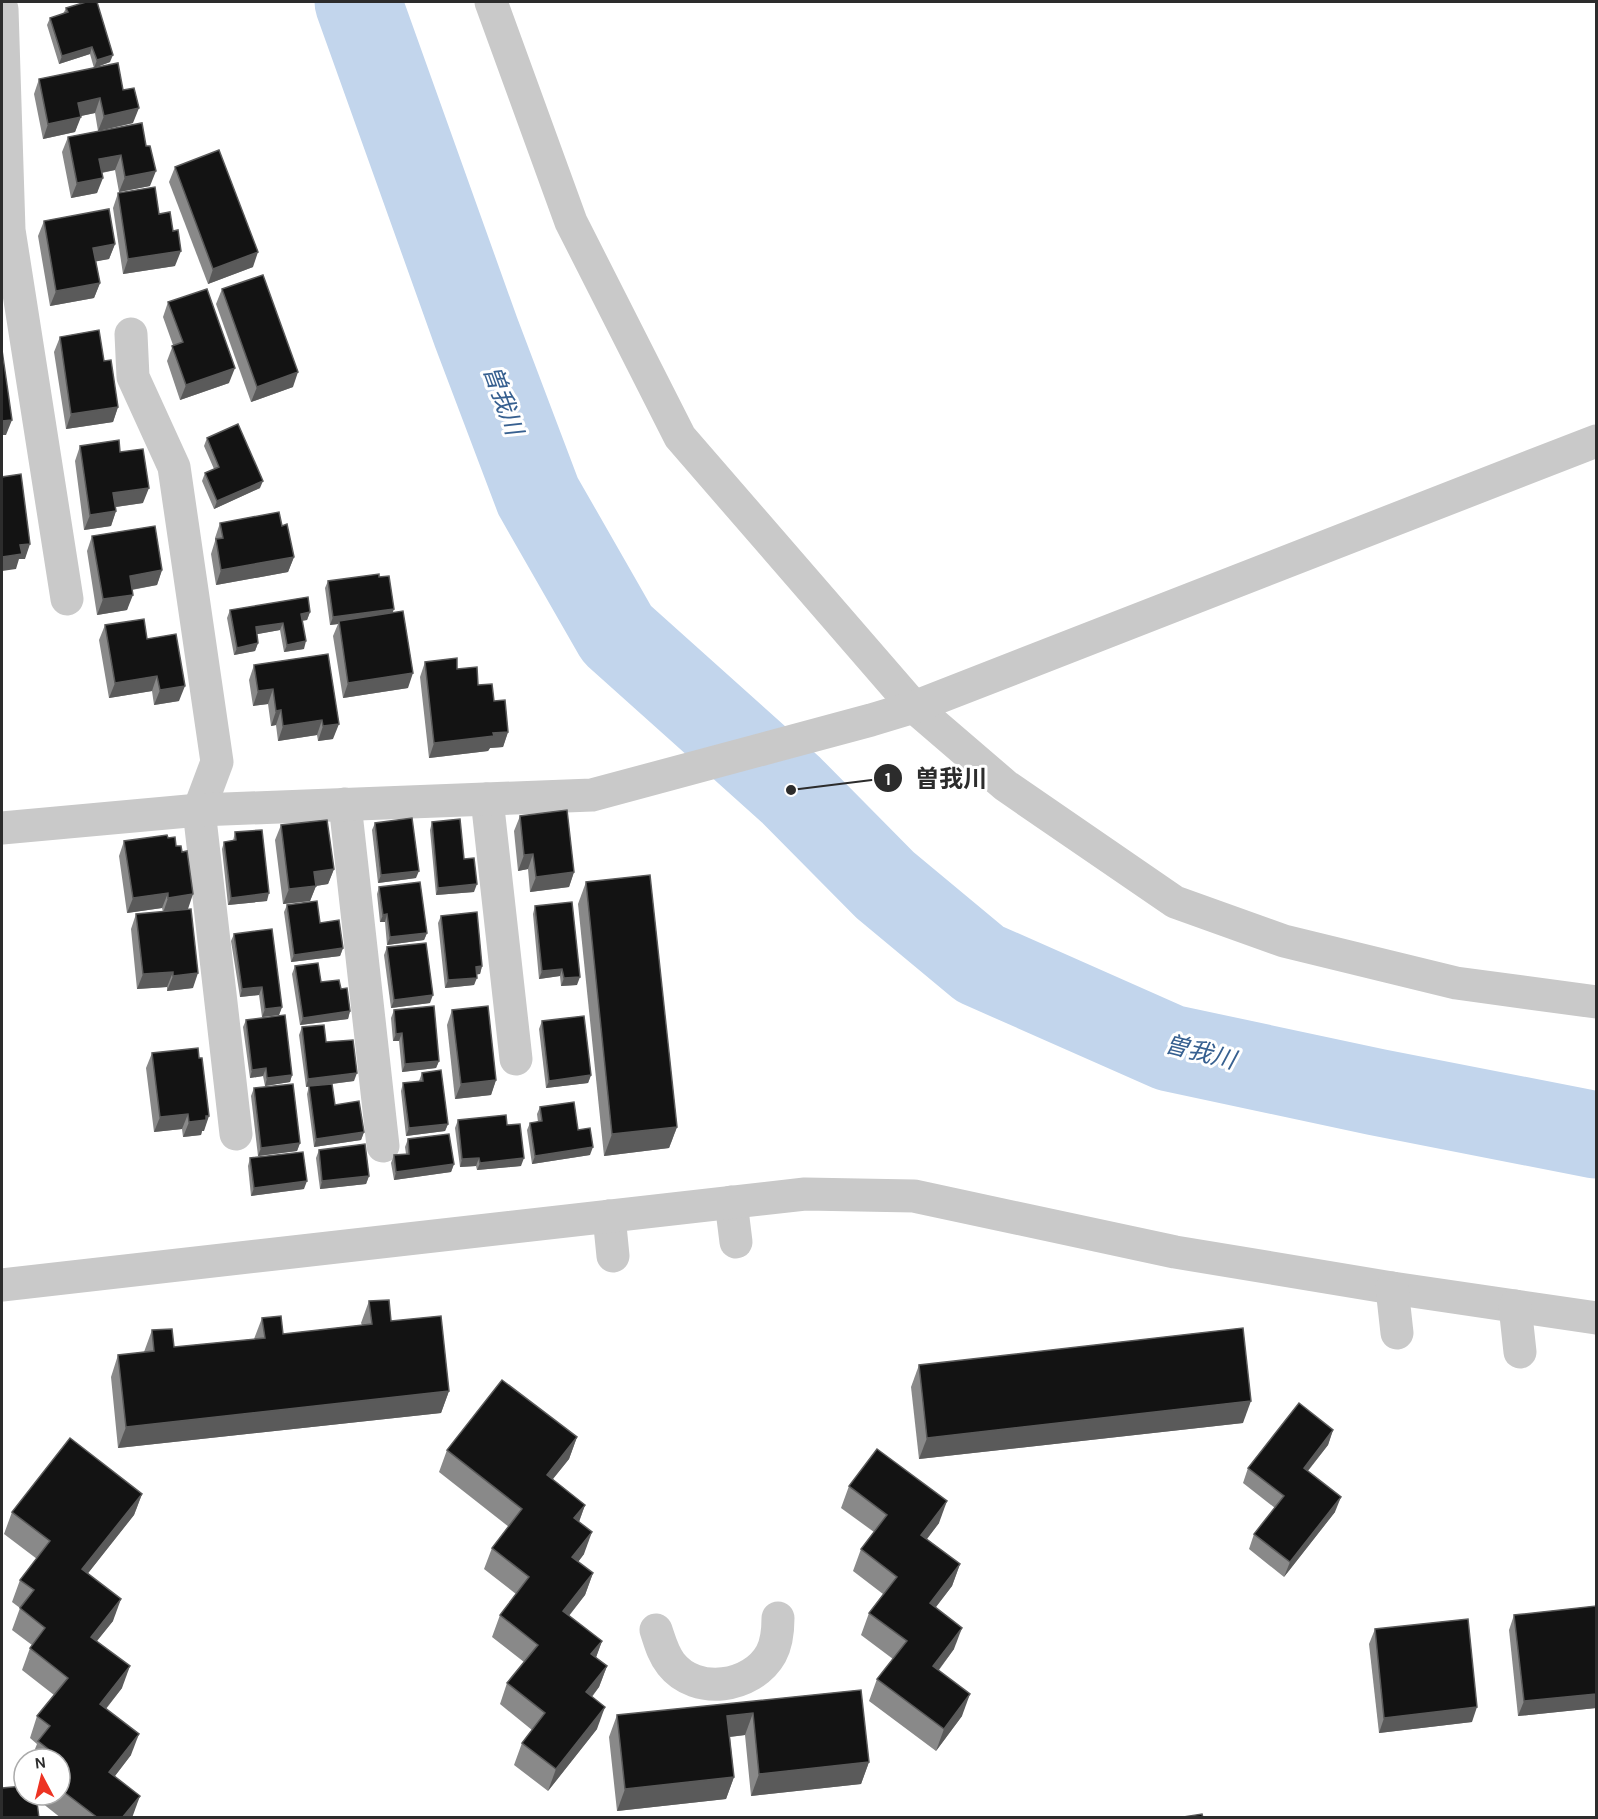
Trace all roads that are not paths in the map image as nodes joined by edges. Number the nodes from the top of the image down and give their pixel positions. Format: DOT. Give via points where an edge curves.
graph roads {
  1 [pos="491,2"];
  2 [pos="2,9"];
  3 [pos="131,334"];
  4 [pos="1596,441"];
  5 [pos="67,599"];
  6 [pos="914,707"];
  7 [pos="487,799"];
  8 [pos="345,804"];
  9 [pos="199,810"];
  10 [pos="2,828"];
  11 [pos="1596,1002"];
  12 [pos="516,1059"];
  13 [pos="236,1134"];
  14 [pos="383,1146"];
  15 [pos="731,1202"];
  16 [pos="609,1216"];
  17 [pos="736,1242"];
  18 [pos="614,1256"];
  19 [pos="2,1285"];
  20 [pos="1392,1288"];
  21 [pos="1515,1306"];
  22 [pos="1596,1318"];
  23 [pos="1397,1334"];
  24 [pos="1520,1352"];
  25 [pos="778,1618"];
  26 [pos="656,1630"];
  1 -- 6 [label="street" via="571,222 680,437"];
  2 -- 5 [label="street" via="9,230"];
  3 -- 9 [label="street" via="133,377 174,467 218,762"];
  4 -- 6 [label="street"];
  6 -- 7 [label="street" via="592,795"];
  6 -- 11 [label="street" via="1006,786 1175,902 1284,941 1456,983"];
  7 -- 8 [label="street"];
  7 -- 12 [label="street"];
  8 -- 9 [label="street"];
  8 -- 14 [label="street"];
  9 -- 10 [label="street"];
  9 -- 13 [label="street"];
  15 -- 16 [label="street"];
  15 -- 17 [label="street"];
  15 -- 20 [label="street" via="805,1194 914,1196 1175,1252"];
  16 -- 18 [label="street"];
  16 -- 19 [label="street"];
  20 -- 21 [label="street"];
  20 -- 23 [label="street"];
  21 -- 22 [label="street"];
  21 -- 24 [label="street"];
  25 -- 26 [label="street" via="771,1654 759,1669 725,1684 705,1684 687,1677 672,1665"];
}
